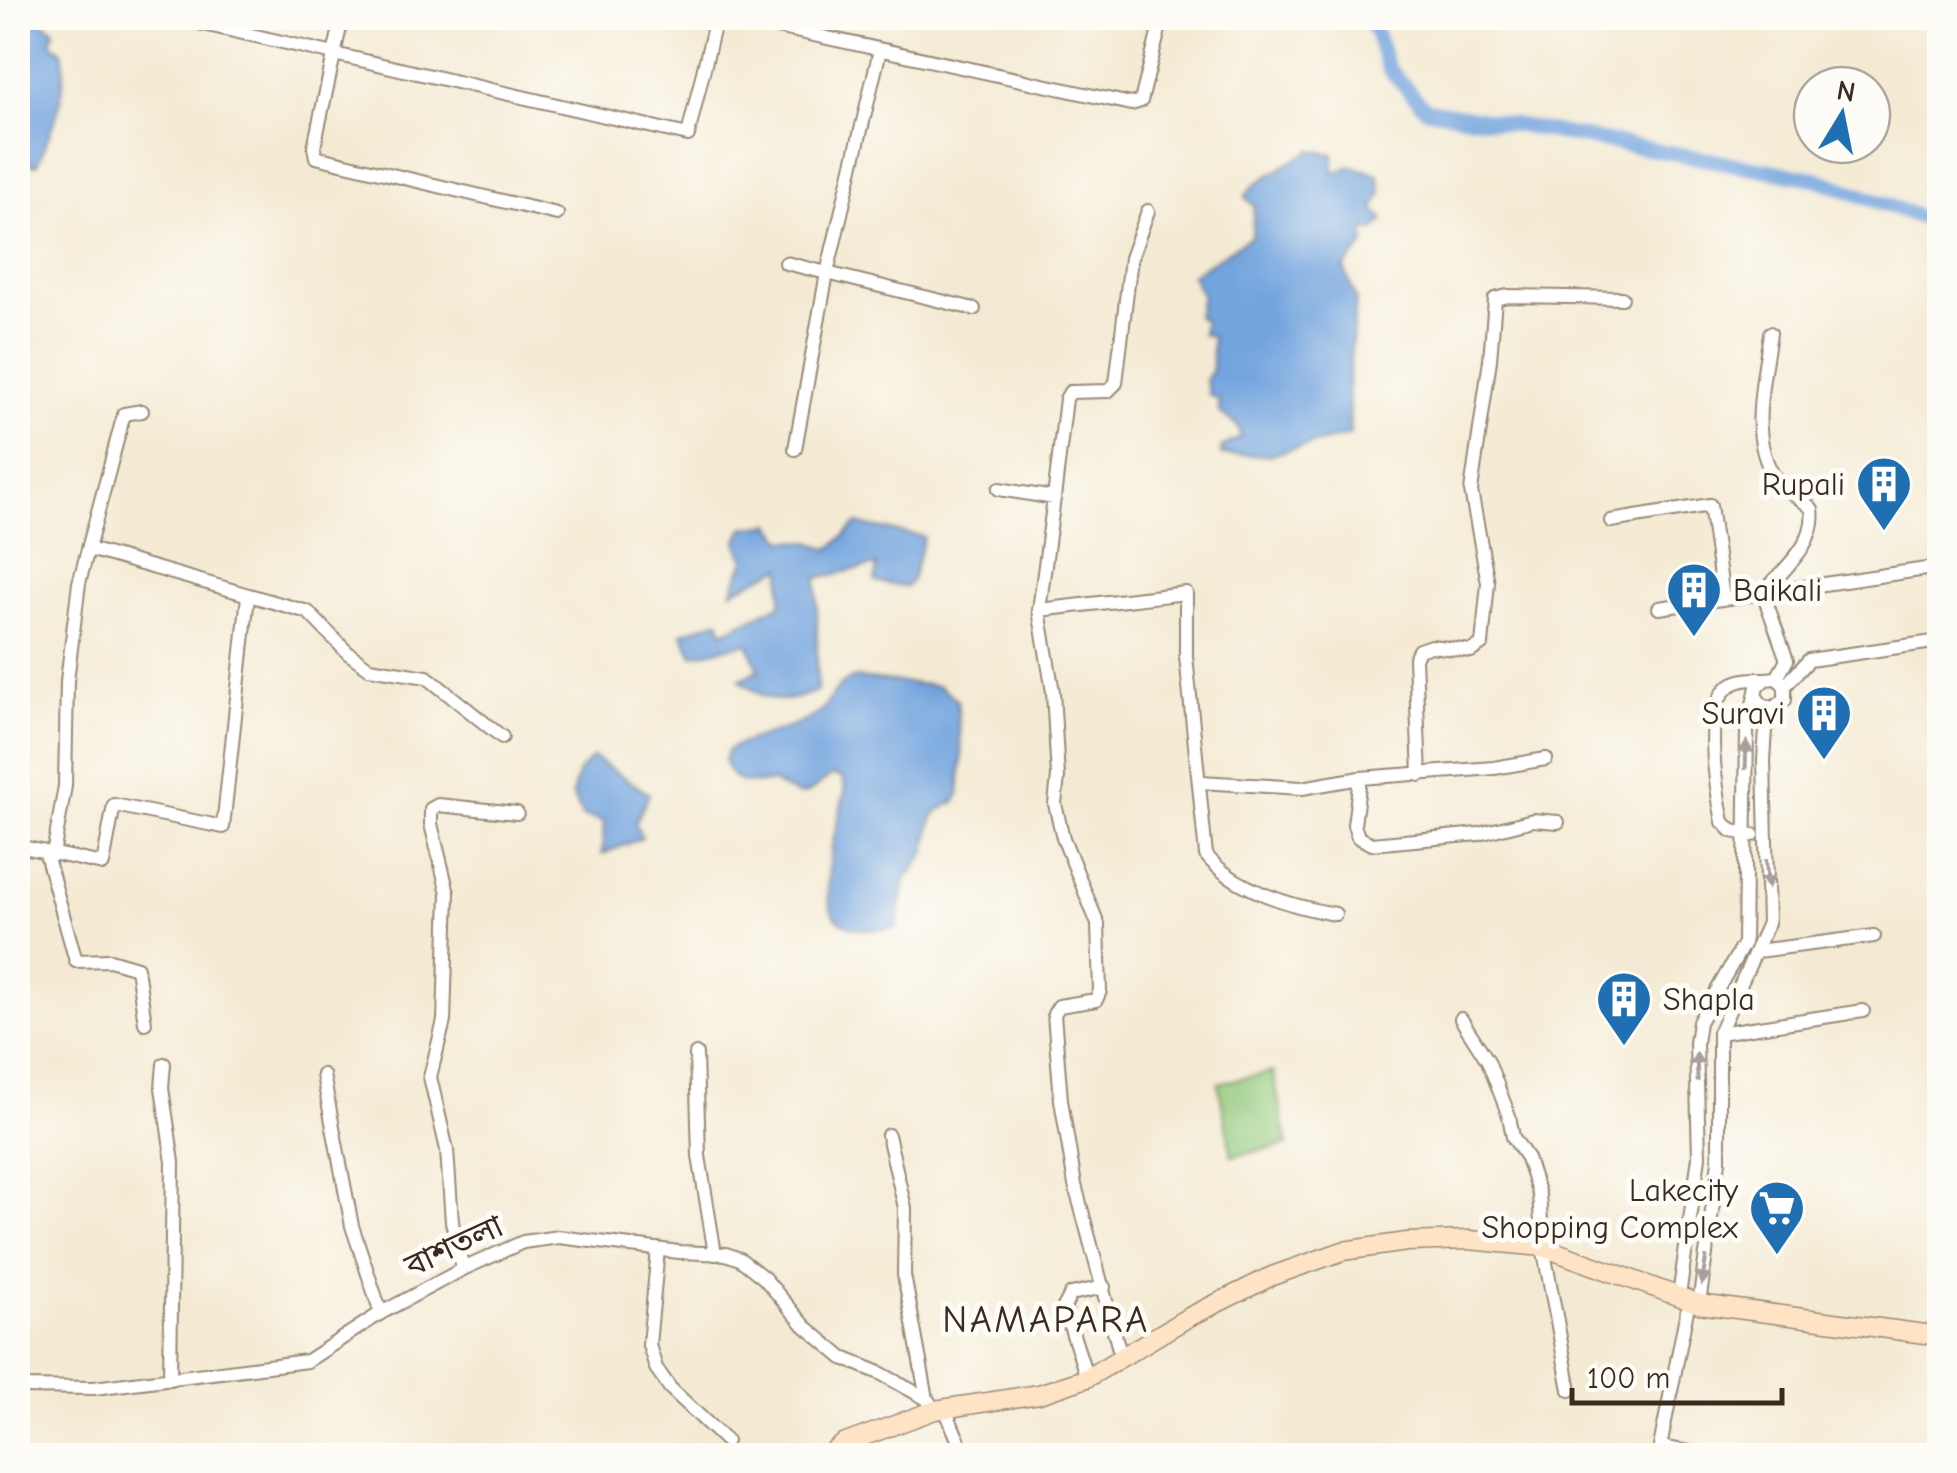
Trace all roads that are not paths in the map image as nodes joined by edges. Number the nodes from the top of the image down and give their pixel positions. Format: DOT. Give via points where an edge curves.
graph roads {
  1 [pos="177,18"];
  2 [pos="342,18"];
  3 [pos="716,18"];
  4 [pos="736,18"];
  5 [pos="1162,18"];
  6 [pos="880,50"];
  7 [pos="334,53"];
  8 [pos="1148,211"];
  9 [pos="557,214"];
  10 [pos="786,263"];
  11 [pos="826,273"];
  12 [pos="1622,298"];
  13 [pos="974,310"];
  14 [pos="1770,333"];
  15 [pos="142,412"];
  16 [pos="795,449"];
  17 [pos="999,489"];
  18 [pos="1054,498"];
  19 [pos="1610,521"];
  20 [pos="89,549"];
  21 [pos="1940,567"];
  22 [pos="1763,593"];
  23 [pos="248,596"];
  24 [pos="1723,598"];
  25 [pos="1658,608"];
  26 [pos="1039,610"];
  27 [pos="1940,641"];
  28 [pos="1776,681"];
  29 [pos="1757,698"];
  30 [pos="1773,708"];
  31 [pos="502,737"];
  32 [pos="1546,759"];
  33 [pos="1420,775"];
  34 [pos="1360,778"];
  35 [pos="1200,782"];
  36 [pos="517,813"];
  37 [pos="1558,822"];
  38 [pos="1764,834"];
  39 [pos="1746,835"];
  40 [pos="18,846"];
  41 [pos="49,854"];
  42 [pos="1335,914"];
  43 [pos="1874,936"];
  44 [pos="1758,951"];
  45 [pos="1716,990"];
  46 [pos="1736,999"];
  47 [pos="1862,1011"];
  48 [pos="1461,1019"];
  49 [pos="145,1023"];
  50 [pos="1719,1033"];
  51 [pos="696,1054"];
  52 [pos="164,1064"];
  53 [pos="324,1075"];
  54 [pos="1719,1097"];
  55 [pos="1700,1098"];
  56 [pos="888,1135"];
  57 [pos="1699,1156"];
  58 [pos="1719,1161"];
  59 [pos="1543,1247"];
  60 [pos="658,1250"];
  61 [pos="715,1254"];
  62 [pos="463,1268"];
  63 [pos="1104,1287"];
  64 [pos="1689,1300"];
  65 [pos="381,1313"];
  66 [pos="1940,1336"];
  67 [pos="1121,1358"];
  68 [pos="1087,1378"];
  69 [pos="170,1380"];
  70 [pos="18,1387"];
  71 [pos="1570,1390"];
  72 [pos="936,1406"];
  73 [pos="726,1440"];
  74 [pos="1655,1451"];
  75 [pos="828,1456"];
  76 [pos="965,1456"];
  77 [pos="1712,1456"];
  1 -- 7 [label="street"];
  2 -- 7 [label="street"];
  3 -- 7 [label="street" via="688,135"];
  4 -- 6 [label="street"];
  5 -- 6 [label="street" via="1142,101 1131,104"];
  6 -- 11 [label="street"];
  7 -- 9 [label="street" via="316,158"];
  8 -- 18 [label="street" via="1131,258 1116,383 1108,391 1070,392 1066,399"];
  10 -- 11 [label="street"];
  11 -- 13 [label="street"];
  11 -- 16 [label="street"];
  12 -- 33 [label="street" via="1495,299 1471,491 1488,583 1482,644 1470,651 1431,646 1415,658"];
  14 -- 22 [label="street" via="1760,432 1767,464 1778,483 1812,509 1814,522 1811,538"];
  15 -- 20 [label="street" via="124,414"];
  17 -- 18 [label="street"];
  18 -- 26 [label="street"];
  19 -- 24 [label="street" via="1710,506"];
  20 -- 23 [label="street"];
  20 -- 41 [label="street" via="70,662 65,786"];
  21 -- 22 [label="street"];
  22 -- 24 [label="street"];
  22 -- 28 [label="street" via="1787,660"];
  23 -- 31 [label="street" via="308,612 369,668 427,677"];
  23 -- 41 [label="street" via="223,827 114,805 105,863"];
  24 -- 25 [label="street"];
  26 -- 35 [label="street" via="1186,593"];
  26 -- 63 [label="street" via="1053,692 1055,804 1098,924 1096,1000 1059,1006 1054,1014 1074,1185"];
  27 -- 28 [label="street" via="1809,660"];
  28 -- 29 [label="street" via="1757,687"];
  28 -- 30 [label="street" via="1785,700"];
  28 -- 39 [label="street" via="1742,680 1725,690 1716,712 1724,822"];
  29 -- 30 [label="street"];
  39 -- 29 [label="street, one-way" via="1747,730"];
  30 -- 38 [label="street" via="1766,730"];
  32 -- 33 [label="street"];
  33 -- 34 [label="street"];
  34 -- 35 [label="street" via="1302,788"];
  34 -- 37 [label="street" via="1354,825 1372,844"];
  35 -- 42 [label="street" via="1206,855 1216,868"];
  36 -- 62 [label="street" via="438,805 430,824 448,893 444,1021 430,1077"];
  38 -- 39 [label="street"];
  38 -- 44 [label="street, one-way" via="1768,923"];
  39 -- 45 [label="street" via="1744,943"];
  40 -- 41 [label="street"];
  41 -- 49 [label="street" via="76,960 137,968"];
  43 -- 44 [label="street"];
  44 -- 46 [label="street"];
  45 -- 46 [label="street"];
  55 -- 45 [label="street, one-way" via="1699,1022"];
  46 -- 50 [label="street"];
  47 -- 50 [label="street"];
  48 -- 59 [label="street" via="1488,1060 1512,1137 1527,1158 1540,1196"];
  50 -- 54 [label="street"];
  51 -- 61 [label="street" via="699,1156"];
  52 -- 69 [label="street" via="172,1162"];
  53 -- 65 [label="street" via="352,1226"];
  54 -- 55 [label="street"];
  54 -- 58 [label="street"];
  55 -- 57 [label="street"];
  56 -- 72 [label="street" via="905,1208 904,1275"];
  57 -- 58 [label="street"];
  57 -- 64 [label="street"];
  58 -- 64 [label="street, one-way"];
  59 -- 64 [label="street"];
  59 -- 67 [label="street" via="1469,1240 1343,1251 1272,1276"];
  59 -- 71 [label="street"];
  60 -- 61 [label="street, বাশতলা"];
  60 -- 62 [label="street, বাশতলা" via="559,1237 524,1242"];
  60 -- 73 [label="street" via="648,1345 656,1368"];
  61 -- 72 [label="street, বাশতলা" via="740,1260 764,1278 843,1358"];
  62 -- 65 [label="street, বাশতলা"];
  63 -- 67 [label="street"];
  63 -- 68 [label="street" via="1071,1294 1064,1307"];
  64 -- 66 [label="street"];
  64 -- 74 [label="street"];
  65 -- 69 [label="street, বাশতলা" via="306,1361"];
  67 -- 68 [label="street"];
  68 -- 72 [label="street" via="1039,1394"];
  69 -- 70 [label="street, বাশতলা"];
  72 -- 75 [label="street"];
  72 -- 76 [label="street"];
  74 -- 77 [label="street"];
}
